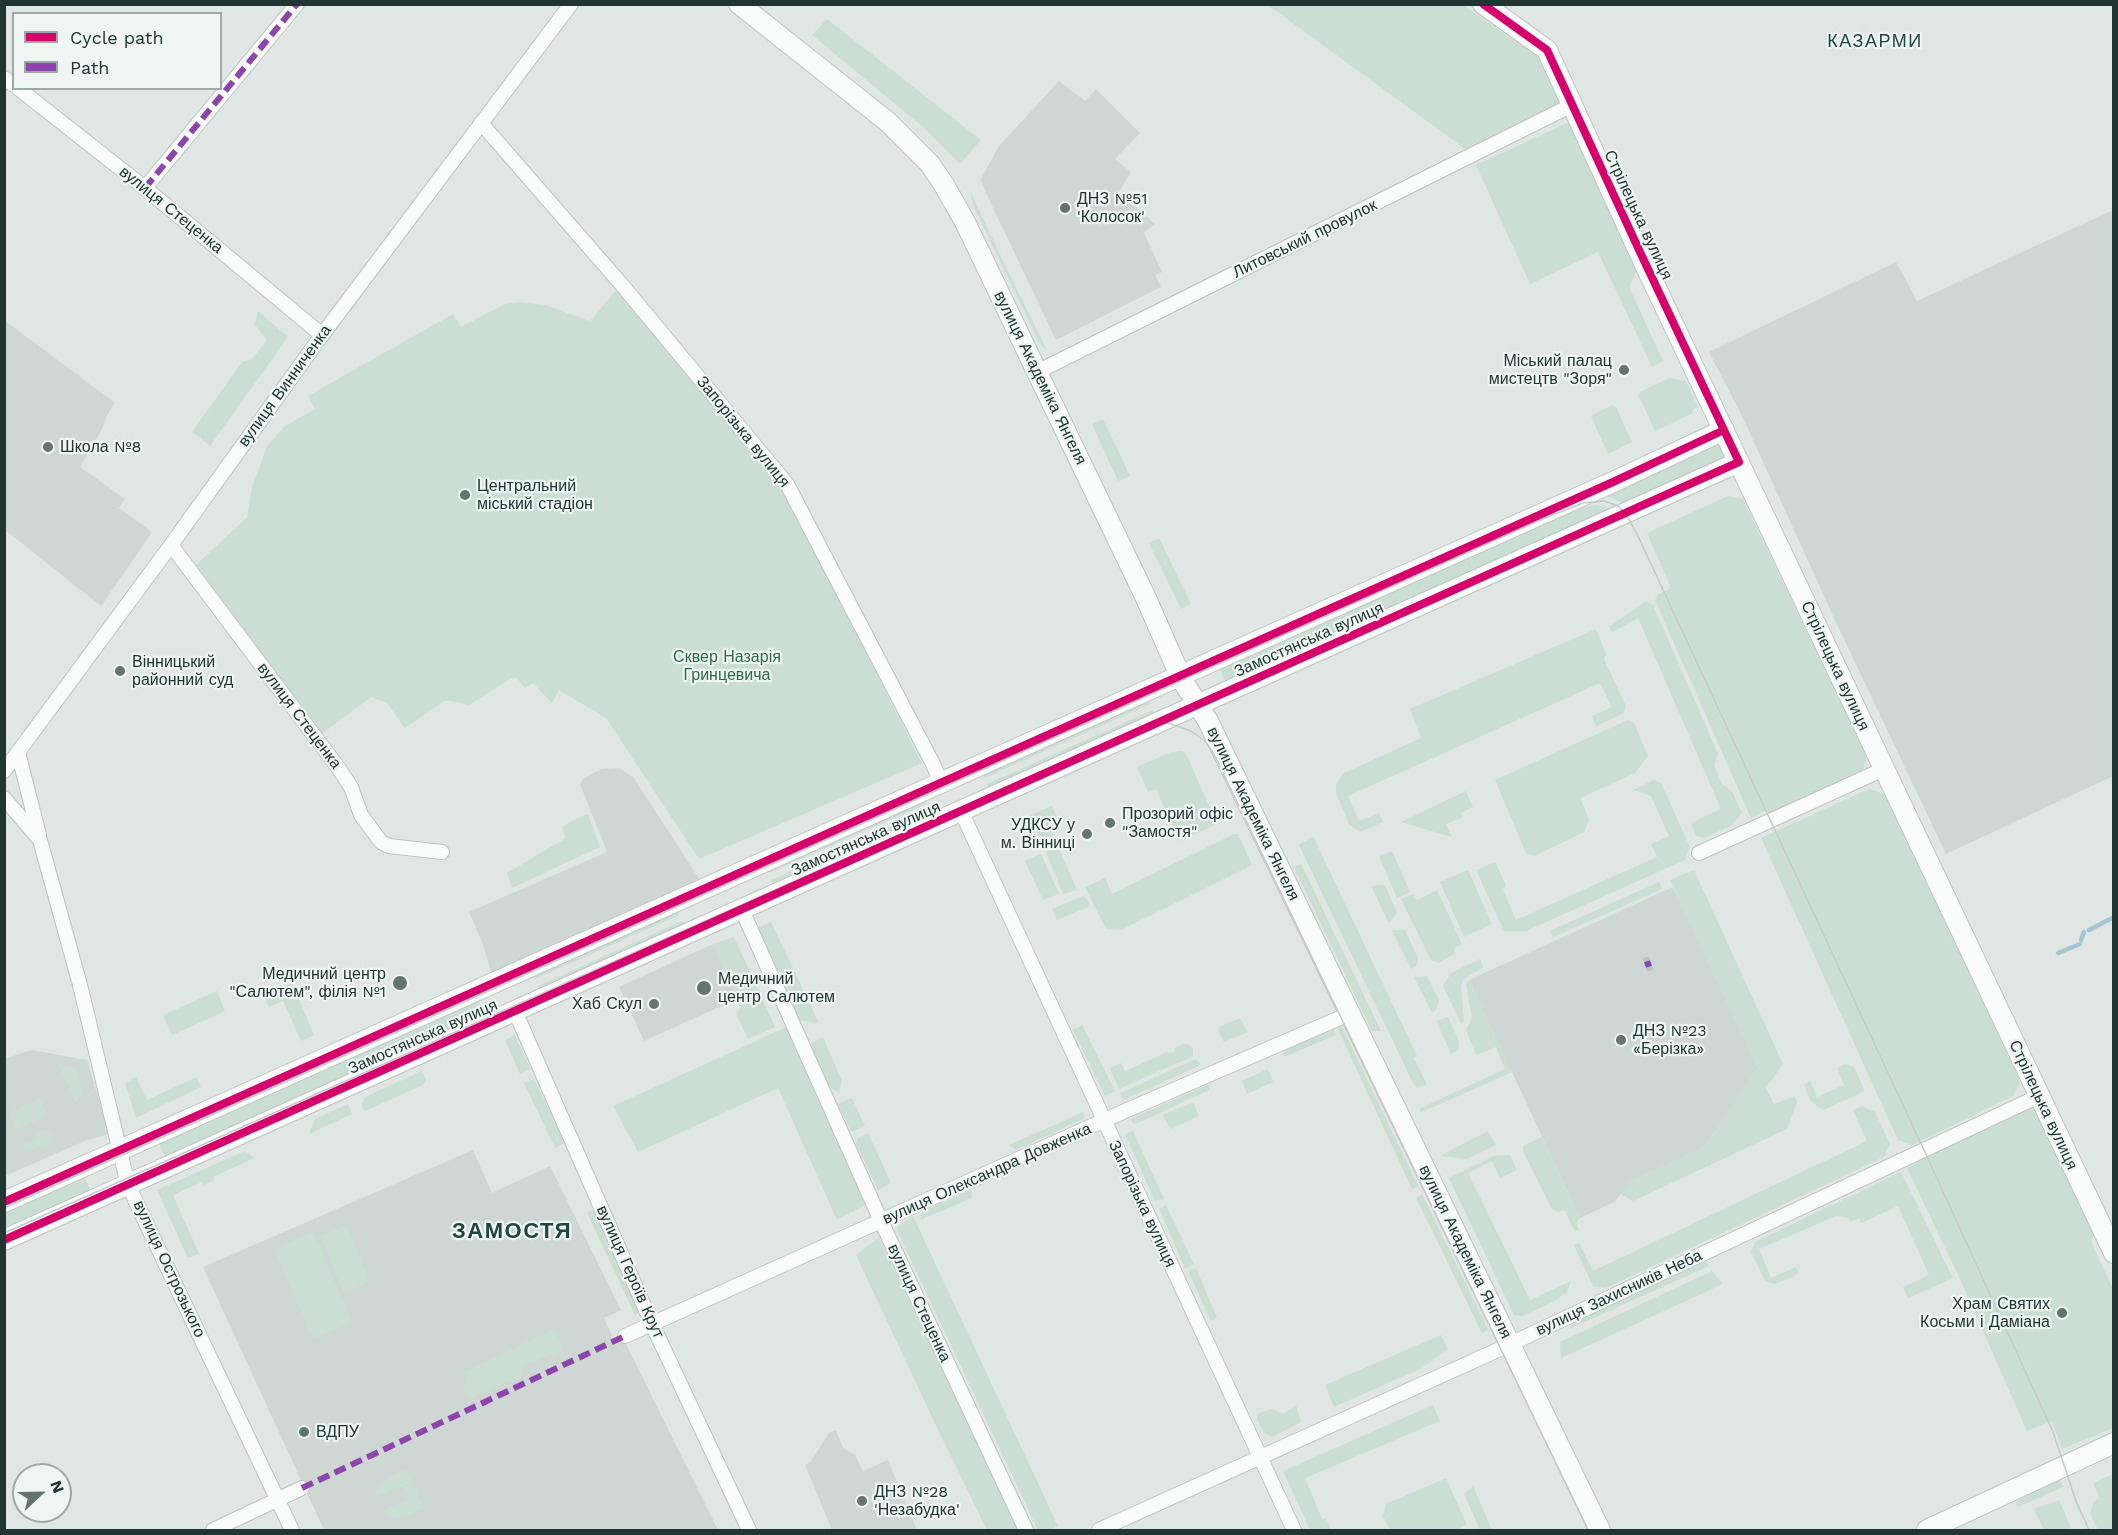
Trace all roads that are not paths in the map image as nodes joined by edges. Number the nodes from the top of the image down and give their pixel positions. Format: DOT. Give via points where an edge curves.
graph roads {
  1 [pos="297,4"];
  2 [pos="571,4"];
  3 [pos="739,4"];
  4 [pos="1483,4"];
  5 [pos="21,90"];
  6 [pos="1572,105"];
  7 [pos="481,123"];
  8 [pos="145,188"];
  9 [pos="322,335"];
  10 [pos="1037,372"];
  11 [pos="1724,430"];
  12 [pos="1739,462"];
  13 [pos="171,546"];
  14 [pos="1180,675"];
  15 [pos="1198,704"];
  16 [pos="18,753"];
  17 [pos="1884,769"];
  18 [pos="4,771"];
  19 [pos="940,783"];
  20 [pos="4,798"];
  21 [pos="961,811"];
  22 [pos="40,840"];
  23 [pos="442,852"];
  24 [pos="1699,853"];
  25 [pos="742,910"];
  26 [pos="515,1011"];
  27 [pos="1349,1014"];
  28 [pos="2039,1096"];
  29 [pos="1104,1122"];
  30 [pos="120,1150"];
  31 [pos="128,1185"];
  32 [pos="4,1202"];
  33 [pos="881,1221"];
  34 [pos="4,1240"];
  35 [pos="2114,1253"];
  36 [pos="652,1324"];
  37 [pos="625,1336"];
  38 [pos="1510,1344"];
  39 [pos="2114,1443"];
  40 [pos="1261,1459"];
  41 [pos="302,1488"];
  42 [pos="277,1499"];
  43 [pos="213,1530"];
  44 [pos="292,1530"];
  45 [pos="748,1530"];
  46 [pos="1026,1530"];
  47 [pos="1099,1530"];
  48 [pos="1294,1530"];
  49 [pos="1600,1530"];
  50 [pos="1927,1530"];
  1 -- 8 [label="street"];
  2 -- 7 [label="street, вулиця Винниченка"];
  3 -- 10 [label="main road, вулиця Академіка Янгеля" via="888,122 930,164 965,222"];
  4 -- 6 [label="main road, Стрілецька вулиця" via="1547,50"];
  5 -- 8 [label="street, вулиця Стеценка"];
  6 -- 10 [label="street, Литовський провулок"];
  6 -- 11 [label="main road, Стрілецька вулиця"];
  7 -- 9 [label="street, вулиця Винниченка"];
  7 -- 19 [label="street, Запорізька вулиця" via="787,484"];
  8 -- 9 [label="street, вулиця Стеценка"];
  9 -- 13 [label="street, вулиця Винниченка"];
  10 -- 14 [label="main road, вулиця Академіка Янгеля"];
  11 -- 12 [label="main road, Стрілецька вулиця"];
  11 -- 14 [label="main road, Замостянська вулиця"];
  12 -- 15 [label="main road, Замостянська вулиця"];
  12 -- 17 [label="main road, Стрілецька вулиця"];
  13 -- 16 [label="street, вулиця Винниченка"];
  13 -- 23 [label="street, вулиця Стеценка" via="337,766 351,787 361,815 381,842"];
  14 -- 15 [label="main road, вулиця Академіка Янгеля"];
  14 -- 19 [label="main road, Замостянська вулиця"];
  15 -- 21 [label="main road, Замостянська вулиця"];
  15 -- 27 [label="main road, вулиця Академіка Янгеля"];
  16 -- 18 [label="street, вулиця Винниченка"];
  16 -- 22 [label="street"];
  17 -- 24 [label="street"];
  17 -- 28 [label="main road, Стрілецька вулиця"];
  19 -- 30 [label="main road, Замостянська вулиця"];
  20 -- 22 [label="street, вулиця Острозького"];
  21 -- 25 [label="main road, Замостянська вулиця"];
  21 -- 29 [label="street, Запорізька вулиця"];
  22 -- 30 [label="street, вулиця Острозького"];
  25 -- 26 [label="main road, Замостянська вулиця"];
  25 -- 33 [label="street, вулиця Стеценка"];
  26 -- 31 [label="main road, Замостянська вулиця"];
  26 -- 36 [label="street, вулиця Героїв Крут"];
  27 -- 29 [label="street, вулиця Олександра Довженка"];
  27 -- 38 [label="main road, вулиця Академіка Янгеля"];
  28 -- 35 [label="main road, Стрілецька вулиця"];
  28 -- 38 [label="street, вулиця Захисників Неба"];
  29 -- 33 [label="street, вулиця Олександра Довженка"];
  29 -- 40 [label="street, Запорізька вулиця"];
  30 -- 31 [label="street, вулиця Острозького"];
  30 -- 32 [label="main road, Замостянська вулиця"];
  31 -- 34 [label="main road, Замостянська вулиця"];
  31 -- 42 [label="street, вулиця Острозького"];
  33 -- 36 [label="street, вулиця Олександра Довженка"];
  33 -- 46 [label="street, вулиця Стеценка"];
  36 -- 37 [label="street, вулиця Олександра Довженка"];
  36 -- 45 [label="street, вулиця Героїв Крут"];
  38 -- 40 [label="street, вулиця Захисників Неба"];
  38 -- 49 [label="main road, вулиця Академіка Янгеля"];
  39 -- 50 [label="main road"];
  40 -- 47 [label="street, вулиця Захисників Неба"];
  40 -- 48 [label="street, Запорізька вулиця"];
  41 -- 42 [label="street"];
  42 -- 43 [label="street"];
  42 -- 44 [label="street, вулиця Острозького"];
}
